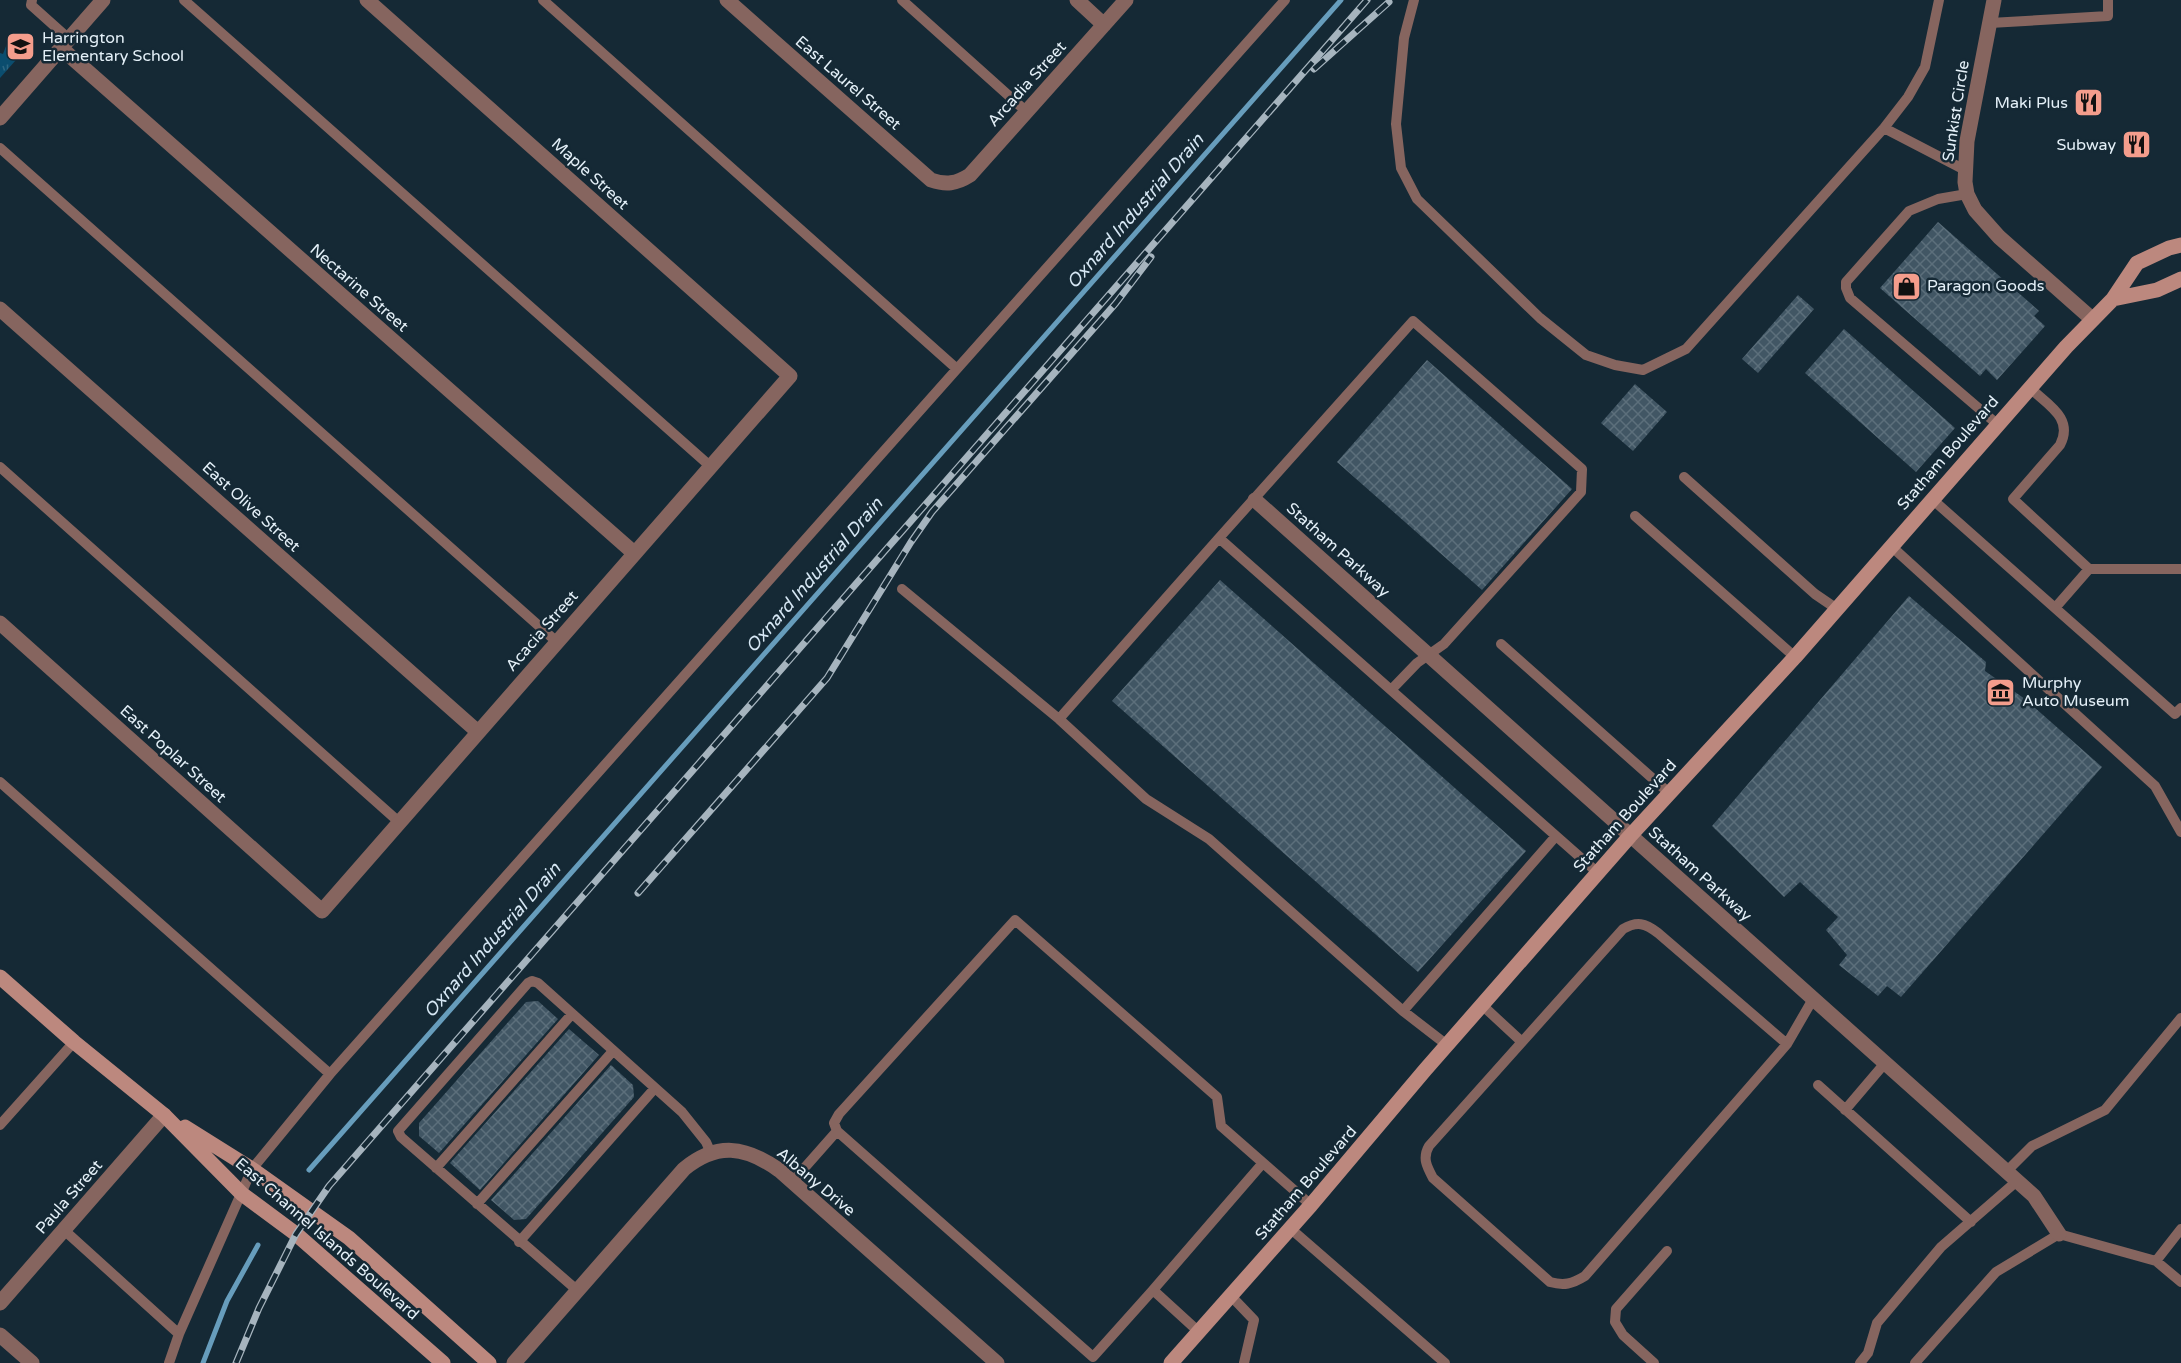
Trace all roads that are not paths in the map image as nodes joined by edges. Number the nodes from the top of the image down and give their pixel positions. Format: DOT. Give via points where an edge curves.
graph roads {
  1 [pos="32,0"];
  2 [pos="104,0"];
  3 [pos="184,0"];
  4 [pos="367,0"];
  5 [pos="543,0"];
  6 [pos="727,0"];
  7 [pos="902,0"];
  8 [pos="1077,0"];
  9 [pos="1126,0"];
  10 [pos="1285,0"];
  11 [pos="1414,0"];
  12 [pos="1939,0"];
  13 [pos="1994,0"];
  14 [pos="2108,0"];
  15 [pos="1990,23"];
  16 [pos="1104,25"];
  17 [pos="65,44"];
  18 [pos="1027,112"];
  19 [pos="0,118"];
  20 [pos="1884,128"];
  21 [pos="0,148"];
  22 [pos="1965,170"];
  23 [pos="949,184"];
  24 [pos="1967,194"];
  25 [pos="2181,245"];
  26 [pos="2181,279"];
  27 [pos="2113,300"];
  28 [pos="0,309"];
  29 [pos="2092,319"];
  30 [pos="957,369"];
  31 [pos="790,376"];
  32 [pos="2030,388"];
  33 [pos="1997,424"];
  34 [pos="0,466"];
  35 [pos="710,466"];
  36 [pos="1684,477"];
  37 [pos="1932,499"];
  38 [pos="1255,500"];
  39 [pos="1635,516"];
  40 [pos="1219,538"];
  41 [pos="1891,546"];
  42 [pos="634,554"];
  43 [pos="2089,569"];
  44 [pos="2181,569"];
  45 [pos="902,589"];
  46 [pos="2055,608"];
  47 [pos="1837,609"];
  48 [pos="0,623"];
  49 [pos="557,642"];
  50 [pos="1501,644"];
  51 [pos="1429,655"];
  52 [pos="1795,657"];
  53 [pos="1391,690"];
  54 [pos="2181,708"];
  55 [pos="1059,719"];
  56 [pos="478,732"];
  57 [pos="0,782"];
  58 [pos="1669,793"];
  59 [pos="399,822"];
  60 [pos="2181,832"];
  61 [pos="1556,836"];
  62 [pos="1630,836"];
  63 [pos="1598,873"];
  64 [pos="322,911"];
  65 [pos="0,977"];
  66 [pos="1813,999"];
  67 [pos="1482,1005"];
  68 [pos="1403,1011"];
  69 [pos="572,1014"];
  70 [pos="2181,1018"];
  71 [pos="74,1042"];
  72 [pos="1522,1042"];
  73 [pos="1787,1044"];
  74 [pos="1447,1045"];
  75 [pos="613,1051"];
  76 [pos="1886,1063"];
  77 [pos="330,1074"];
  78 [pos="1818,1085"];
  79 [pos="654,1088"];
  80 [pos="1845,1110"];
  81 [pos="164,1115"];
  82 [pos="0,1125"];
  83 [pos="837,1131"];
  84 [pos="711,1153"];
  85 [pos="1262,1164"];
  86 [pos="436,1168"];
  87 [pos="252,1169"];
  88 [pos="2012,1176"];
  89 [pos="792,1182"];
  90 [pos="242,1194"];
  91 [pos="477,1204"];
  92 [pos="1311,1206"];
  93 [pos="1971,1222"];
  94 [pos="1291,1229"];
  95 [pos="2181,1229"];
  96 [pos="64,1230"];
  97 [pos="2059,1234"];
  98 [pos="519,1242"];
  99 [pos="1667,1251"];
  100 [pos="2156,1261"];
  101 [pos="2181,1282"];
  102 [pos="1153,1290"];
  103 [pos="578,1291"];
  104 [pos="1231,1296"];
  105 [pos="0,1303"];
  106 [pos="1199,1332"];
  107 [pos="179,1334"];
  108 [pos="0,1335"];
  109 [pos="32,1363"];
  110 [pos="169,1363"];
  111 [pos="442,1363"];
  112 [pos="489,1363"];
  113 [pos="514,1363"];
  114 [pos="997,1363"];
  115 [pos="1171,1363"];
  116 [pos="1244,1363"];
  117 [pos="1445,1363"];
  118 [pos="1654,1363"];
  119 [pos="1860,1363"];
  120 [pos="1916,1363"];
  1 -- 17 [label="lane" via="31,5"];
  2 -- 17 [label="street"];
  3 -- 35 [label="lane"];
  4 -- 31 [label="street, Maple Street"];
  5 -- 30 [label="lane"];
  6 -- 23 [label="street, East Laurel Street" via="931,180"];
  7 -- 18 [label="lane"];
  8 -- 16 [label="street"];
  9 -- 16 [label="street, Arcadia Street"];
  10 -- 30 [label="lane"];
  11 -- 20 [label="lane" via="1404,38 1396,124 1401,168 1417,199 1540,318 1586,355 1615,365 1643,370 1686,349"];
  12 -- 20 [label="lane" via="1924,66 1908,97"];
  13 -- 15 [label="street, Sunkist Circle"];
  14 -- 15 [label="lane" via="2108,16"];
  15 -- 22 [label="street, Sunkist Circle"];
  16 -- 18 [label="street, Arcadia Street"];
  17 -- 19 [label="street"];
  17 -- 42 [label="street, Nectarine Street"];
  18 -- 23 [label="street, Arcadia Street" via="970,175"];
  20 -- 22 [label="lane"];
  21 -- 49 [label="lane"];
  22 -- 24 [label="street, Sunkist Circle"];
  24 -- 29 [label="street, Sunkist Circle" via="1975,210 1999,237"];
  24 -- 33 [label="lane" via="1909,211 1846,282 1846,288 1851,298"];
  25 -- 27 [label="street, Statham Boulevard" via="2136,263"];
  26 -- 27 [label="street, Statham Boulevard" via="2157,290"];
  27 -- 29 [label="street, Statham Boulevard"];
  28 -- 56 [label="street, East Olive Street"];
  29 -- 32 [label="street, Statham Boulevard"];
  30 -- 77 [label="lane"];
  31 -- 35 [label="street, Acacia Street"];
  32 -- 33 [label="street, Statham Boulevard"];
  32 -- 43 [label="lane" via="2058,414 2066,435 2013,499"];
  33 -- 37 [label="street, Statham Boulevard"];
  34 -- 59 [label="lane"];
  35 -- 42 [label="street, Acacia Street"];
  36 -- 47 [label="lane" via="1815,594"];
  37 -- 41 [label="street, Statham Boulevard"];
  37 -- 46 [label="lane"];
  38 -- 40 [label="lane"];
  38 -- 51 [label="street, Statham Parkway"];
  38 -- 51 [label="lane" via="1413,321 1582,469 1581,492 1444,644"];
  39 -- 52 [label="lane"];
  40 -- 53 [label="lane"];
  40 -- 55 [label="lane"];
  41 -- 47 [label="street, Statham Boulevard"];
  41 -- 60 [label="lane" via="2155,786"];
  42 -- 49 [label="street, Acacia Street"];
  43 -- 44 [label="lane"];
  43 -- 46 [label="lane"];
  45 -- 55 [label="lane"];
  46 -- 54 [label="lane" via="2175,714"];
  47 -- 52 [label="street, Statham Boulevard"];
  48 -- 64 [label="street, East Poplar Street"];
  49 -- 56 [label="street, Acacia Street"];
  50 -- 58 [label="lane"];
  51 -- 53 [label="lane"];
  51 -- 62 [label="street, Statham Parkway"];
  52 -- 58 [label="street, Statham Boulevard"];
  53 -- 61 [label="lane"];
  55 -- 68 [label="lane" via="1146,799 1209,839"];
  56 -- 59 [label="street, Acacia Street"];
  57 -- 77 [label="lane"];
  58 -- 62 [label="street, Statham Boulevard"];
  59 -- 64 [label="street, Acacia Street"];
  61 -- 63 [label="lane"];
  61 -- 68 [label="lane"];
  62 -- 63 [label="street, Statham Boulevard"];
  62 -- 66 [label="street, Statham Parkway"];
  63 -- 67 [label="street, Statham Boulevard"];
  65 -- 71 [label="street, East Channel Islands Boulevard"];
  66 -- 73 [label="lane"];
  66 -- 76 [label="street, Statham Parkway"];
  67 -- 72 [label="lane"];
  67 -- 74 [label="street, Statham Boulevard"];
  68 -- 74 [label="lane"];
  69 -- 75 [label="lane"];
  69 -- 86 [label="lane"];
  69 -- 86 [label="lane" via="538,983 528,983 402,1124 398,1131 401,1137"];
  70 -- 88 [label="lane" via="2105,1110 2032,1146"];
  71 -- 81 [label="street, East Channel Islands Boulevard"];
  71 -- 82 [label="lane"];
  72 -- 73 [label="lane" via="1623,930 1639,922 1658,933"];
  72 -- 73 [label="lane" via="1429,1146 1425,1161 1433,1178 1550,1282 1562,1286 1585,1276"];
  74 -- 92 [label="street, Statham Boulevard"];
  75 -- 79 [label="lane"];
  75 -- 91 [label="lane"];
  76 -- 80 [label="lane"];
  76 -- 88 [label="street, Statham Parkway"];
  77 -- 87 [label="lane"];
  78 -- 80 [label="lane"];
  79 -- 84 [label="lane" via="682,1112"];
  79 -- 98 [label="lane"];
  80 -- 93 [label="lane"];
  81 -- 87 [label="street, East Channel Islands Boulevard"];
  81 -- 90 [label="street, East Channel Islands Boulevard"];
  81 -- 96 [label="street, Paula Street"];
  83 -- 85 [label="lane" via="834,1123 839,1114 1015,920 1217,1097 1221,1126"];
  83 -- 89 [label="lane"];
  83 -- 102 [label="lane" via="1093,1357"];
  84 -- 89 [label="street, Albany Drive" via="727,1149 745,1151 768,1162"];
  84 -- 103 [label="street, Albany Drive" via="684,1169"];
  85 -- 92 [label="lane"];
  85 -- 102 [label="lane"];
  86 -- 91 [label="lane"];
  87 -- 90 [label="lane"];
  87 -- 112 [label="street, East Channel Islands Boulevard" via="349,1238"];
  88 -- 93 [label="lane"];
  88 -- 97 [label="street, Statham Parkway" via="2034,1196"];
  89 -- 114 [label="street, Albany Drive"];
  90 -- 107 [label="lane"];
  90 -- 111 [label="street, East Channel Islands Boulevard" via="296,1234"];
  91 -- 98 [label="lane"];
  92 -- 94 [label="street, Statham Boulevard"];
  93 -- 119 [label="lane" via="1941,1247 1877,1323 1868,1353"];
  94 -- 104 [label="street, Statham Boulevard"];
  94 -- 117 [label="lane"];
  95 -- 100 [label="lane"];
  96 -- 105 [label="street, Paula Street"];
  96 -- 107 [label="lane"];
  97 -- 100 [label="lane"];
  97 -- 120 [label="lane" via="1996,1272"];
  98 -- 103 [label="lane"];
  99 -- 118 [label="lane" via="1616,1309 1615,1322 1623,1335"];
  100 -- 101 [label="lane"];
  102 -- 106 [label="lane"];
  103 -- 113 [label="street, Albany Drive"];
  104 -- 106 [label="street, Statham Boulevard"];
  104 -- 116 [label="lane" via="1254,1320"];
  106 -- 115 [label="street, Statham Boulevard"];
  107 -- 110 [label="lane"];
  108 -- 109 [label="street"];
}
